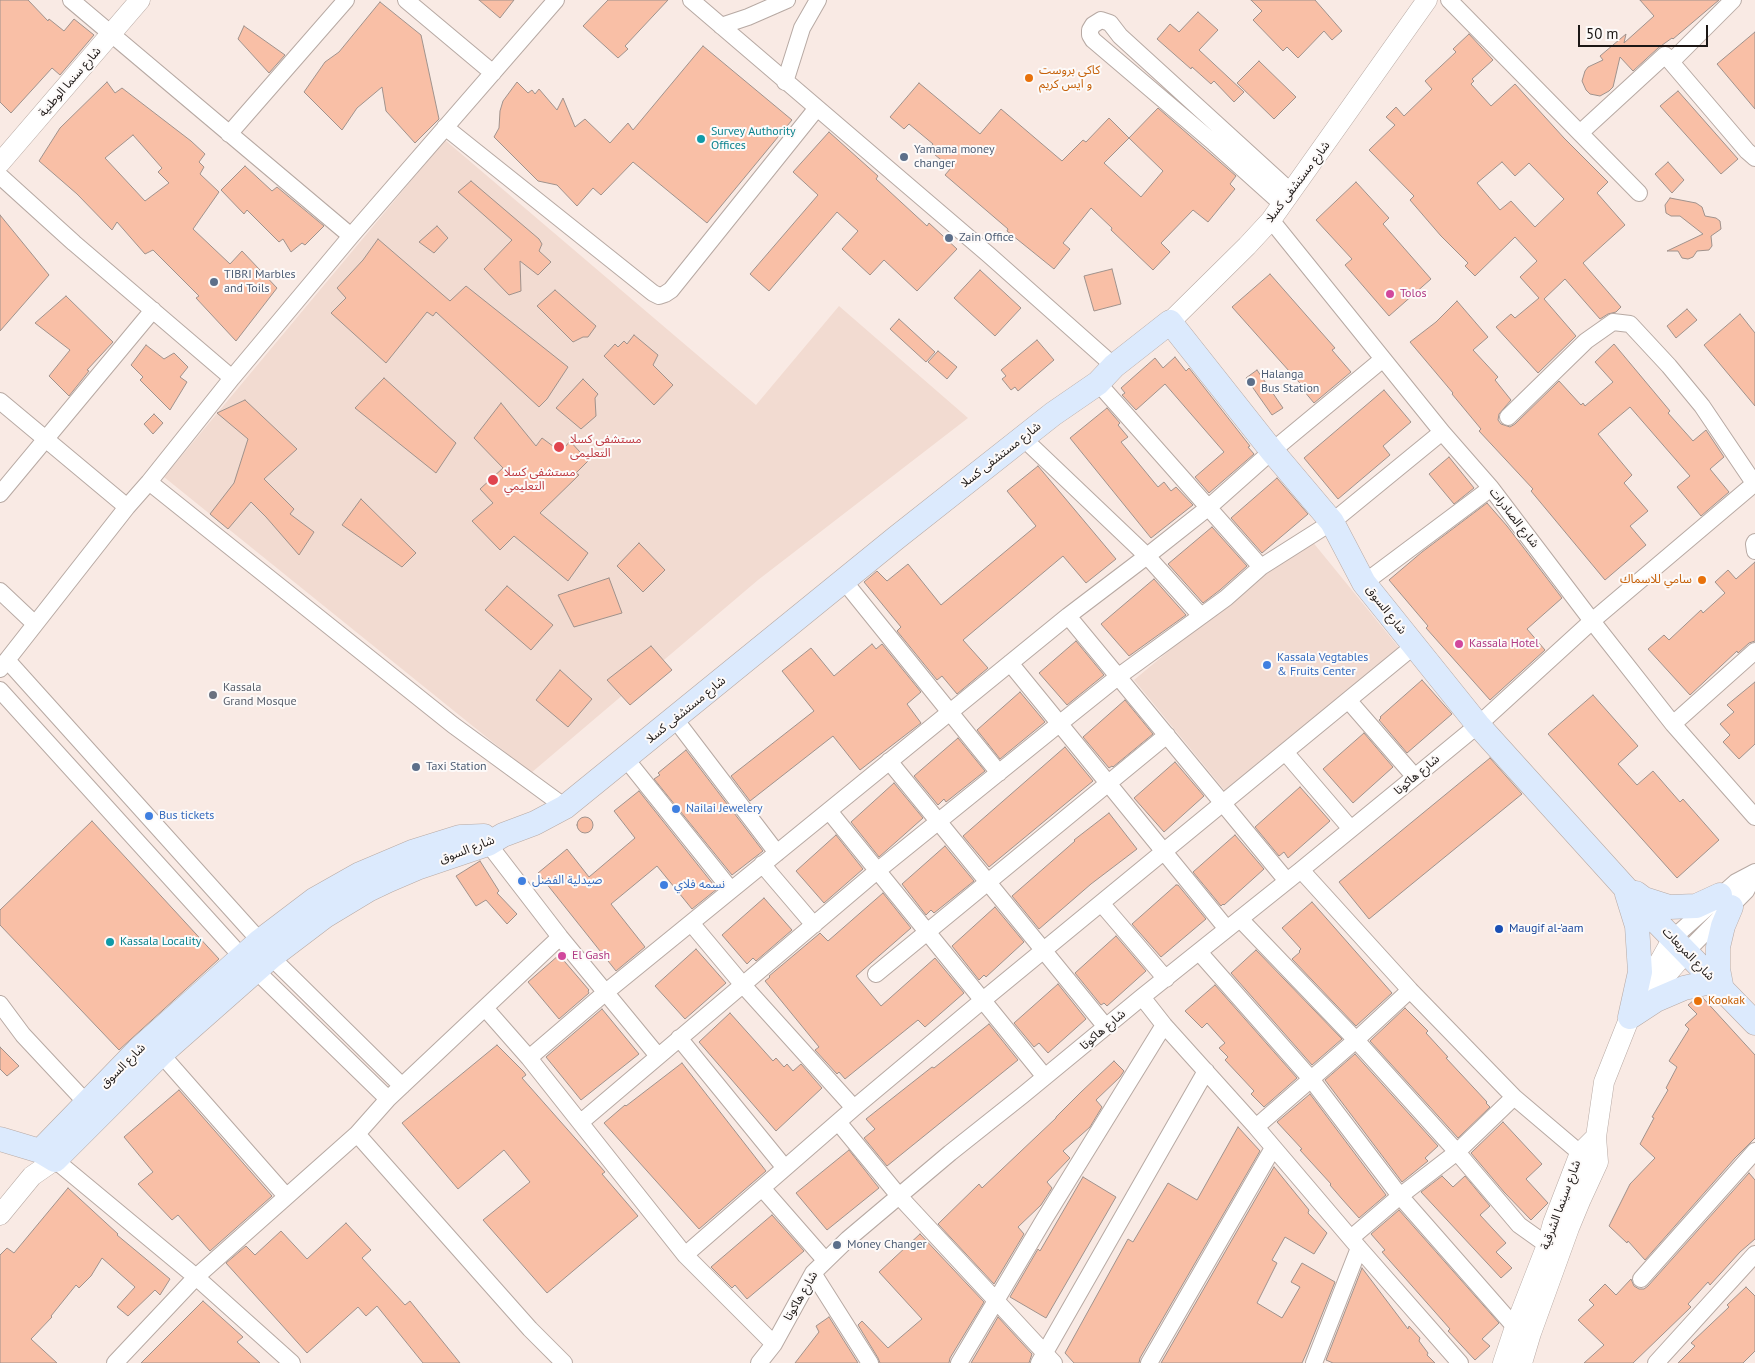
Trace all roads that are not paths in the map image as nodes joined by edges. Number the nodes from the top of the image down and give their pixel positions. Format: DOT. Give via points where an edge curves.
graph roads {
  1 [pos="71,0"];
  2 [pos="140,0"];
  3 [pos="346,0"];
  4 [pos="406,0"];
  5 [pos="556,0"];
  6 [pos="691,0"];
  7 [pos="787,0"];
  8 [pos="818,0"];
  9 [pos="1427,0"];
  10 [pos="1449,0"];
  11 [pos="1733,0"];
  12 [pos="721,26"];
  13 [pos="112,34"];
  14 [pos="1666,55"];
  15 [pos="493,73"];
  16 [pos="785,82"];
  17 [pos="817,108"];
  18 [pos="445,127"];
  19 [pos="1580,133"];
  20 [pos="228,134"];
  21 [pos="1755,158"];
  22 [pos="0,163"];
  23 [pos="0,176"];
  24 [pos="1638,193"];
  25 [pos="1282,205"];
  26 [pos="351,236"];
  27 [pos="153,310"];
  28 [pos="1170,322"];
  29 [pos="1383,359"];
  30 [pos="1114,366"];
  31 [pos="232,378"];
  32 [pos="1098,383"];
  33 [pos="0,401"];
  34 [pos="1508,417"];
  35 [pos="1442,432"];
  36 [pos="1023,438"];
  37 [pos="45,439"];
  38 [pos="1272,450"];
  39 [pos="149,482"];
  40 [pos="1755,483"];
  41 [pos="1491,488"];
  42 [pos="0,494"];
  43 [pos="127,507"];
  44 [pos="1209,507"];
  45 [pos="1332,522"];
  46 [pos="1755,542"];
  47 [pos="1755,551"];
  48 [pos="1146,556"];
  49 [pos="1261,567"];
  50 [pos="844,581"];
  51 [pos="1364,583"];
  52 [pos="0,592"];
  53 [pos="1068,616"];
  54 [pos="1200,616"];
  55 [pos="1592,621"];
  56 [pos="35,624"];
  57 [pos="1414,646"];
  58 [pos="1755,651"];
  59 [pos="1010,662"];
  60 [pos="3,664"];
  61 [pos="1119,676"];
  62 [pos="0,690"];
  63 [pos="1348,700"];
  64 [pos="950,712"];
  65 [pos="675,719"];
  66 [pos="1059,724"];
  67 [pos="1674,724"];
  68 [pos="1478,725"];
  69 [pos="1167,735"];
  70 [pos="1285,752"];
  71 [pos="626,758"];
  72 [pos="890,761"];
  73 [pos="106,772"];
  74 [pos="999,773"];
  75 [pos="1415,777"];
  76 [pos="1108,784"];
  77 [pos="88,787"];
  78 [pos="1223,804"];
  79 [pos="565,807"];
  80 [pos="829,810"];
  81 [pos="145,814"];
  82 [pos="1755,817"];
  83 [pos="940,822"];
  84 [pos="1351,829"];
  85 [pos="126,830"];
  86 [pos="491,838"];
  87 [pos="1164,851"];
  88 [pos="777,853"];
  89 [pos="184,858"];
  90 [pos="762,864"];
  91 [pos="1301,870"];
  92 [pos="877,871"];
  93 [pos="165,873"];
  94 [pos="1755,873"];
  95 [pos="988,882"];
  96 [pos="1287,882"];
  97 [pos="1623,883"];
  98 [pos="731,890"];
  99 [pos="1726,901"];
  100 [pos="224,902"];
  101 [pos="1101,903"];
  102 [pos="205,917"];
  103 [pos="691,922"];
  104 [pos="1234,924"];
  105 [pos="814,925"];
  106 [pos="926,932"];
  107 [pos="560,937"];
  108 [pos="1679,945"];
  109 [pos="1044,950"];
  110 [pos="1199,952"];
  111 [pos="257,957"];
  112 [pos="876,974"];
  113 [pos="1166,979"];
  114 [pos="743,984"];
  115 [pos="1718,986"];
  116 [pos="1410,990"];
  117 [pos="606,992"];
  118 [pos="1142,997"];
  119 [pos="982,1000"];
  120 [pos="0,1004"];
  121 [pos="485,1008"];
  122 [pos="1631,1013"];
  123 [pos="1755,1023"];
  124 [pos="1164,1025"];
  125 [pos="1106,1027"];
  126 [pos="679,1038"];
  127 [pos="1356,1040"];
  128 [pos="138,1050"];
  129 [pos="161,1054"];
  130 [pos="658,1056"];
  131 [pos="529,1058"];
  132 [pos="1206,1071"];
  133 [pos="1045,1077"];
  134 [pos="1311,1080"];
  135 [pos="402,1086"];
  136 [pos="1514,1097"];
  137 [pos="388,1098"];
  138 [pos="854,1108"];
  139 [pos="93,1110"];
  140 [pos="581,1122"];
  141 [pos="838,1122"];
  142 [pos="1256,1127"];
  143 [pos="357,1134"];
  144 [pos="1596,1137"];
  145 [pos="0,1139"];
  146 [pos="1273,1148"];
  147 [pos="1755,1151"];
  148 [pos="1457,1152"];
  149 [pos="1580,1153"];
  150 [pos="48,1156"];
  151 [pos="1598,1162"];
  152 [pos="785,1168"];
  153 [pos="762,1188"];
  154 [pos="286,1196"];
  155 [pos="900,1196"];
  156 [pos="1400,1196"];
  157 [pos="0,1215"];
  158 [pos="1355,1243"];
  159 [pos="1553,1252"];
  160 [pos="1755,1254"];
  161 [pos="684,1255"];
  162 [pos="825,1260"];
  163 [pos="812,1273"];
  164 [pos="196,1277"];
  165 [pos="1641,1279"];
  166 [pos="996,1301"];
  167 [pos="1515,1327"];
  168 [pos="774,1344"];
  169 [pos="1046,1360"];
  170 [pos="114,1363"];
  171 [pos="292,1363"];
  172 [pos="564,1363"];
  173 [pos="759,1363"];
  174 [pos="870,1363"];
  175 [pos="959,1363"];
  176 [pos="1149,1363"];
  177 [pos="1314,1363"];
  178 [pos="1460,1363"];
  179 [pos="1503,1363"];
  180 [pos="1522,1363"];
  181 [pos="1656,1363"];
  1 -- 13 [label="street"];
  2 -- 13 [label="street, شارع سنما الوطنية"];
  3 -- 20 [label="street"];
  4 -- 15 [label="street"];
  5 -- 15 [label="street"];
  6 -- 12 [label="street"];
  7 -- 12 [label="street"];
  8 -- 16 [label="street" via="802,28"];
  9 -- 25 [label="street, شارع مستشفى كسلا"];
  10 -- 19 [label="street"];
  11 -- 14 [label="street" via="1671,62"];
  12 -- 16 [label="street"];
  13 -- 20 [label="street"];
  13 -- 22 [label="street, شارع سنما الوطنية"];
  14 -- 19 [label="street"];
  14 -- 21 [label="street"];
  15 -- 18 [label="street"];
  16 -- 17 [label="street"];
  17 -- 18 [label="street" via="671,290 659,296"];
  17 -- 30 [label="street"];
  18 -- 26 [label="street"];
  19 -- 24 [label="street"];
  20 -- 26 [label="street"];
  23 -- 27 [label="street"];
  25 -- 25 [label="street" via="1110,23 1102,20 1093,25 1090,30 1093,40 1214,142"];
  25 -- 28 [label="street, شارع مستشفى كسلا" via="1247,246"];
  25 -- 29 [label="street, شارع الصادرات"];
  26 -- 31 [label="street"];
  27 -- 31 [label="street"];
  27 -- 37 [label="street"];
  28 -- 30 [label="main road, شارع مستشفى كسلا"];
  28 -- 38 [label="main road, شارع السوق"];
  29 -- 35 [label="street, شارع الصادرات"];
  29 -- 38 [label="street"];
  30 -- 32 [label="main road, شارع مستشفى كسلا"];
  31 -- 39 [label="street"];
  32 -- 36 [label="main road, شارع مستشفى كسلا"];
  32 -- 44 [label="street"];
  33 -- 37 [label="street"];
  34 -- 40 [label="street" via="1586,341 1613,322 1630,324 1702,406"];
  35 -- 41 [label="street, شارع الصادرات"];
  35 -- 45 [label="street"];
  36 -- 48 [label="street"];
  36 -- 50 [label="main road, شارع مستشفى كسلا"];
  37 -- 42 [label="street"];
  37 -- 43 [label="street"];
  38 -- 44 [label="street"];
  38 -- 45 [label="main road, شارع السوق"];
  39 -- 43 [label="street"];
  39 -- 79 [label="street" via="453,725"];
  40 -- 55 [label="street, شارع هاكوتا"];
  41 -- 51 [label="street"];
  41 -- 55 [label="street, شارع الصادرات"];
  43 -- 56 [label="street"];
  44 -- 48 [label="street"];
  44 -- 49 [label="street"];
  45 -- 49 [label="street"];
  45 -- 51 [label="main road, شارع السوق"];
  46 -- 47 [label="street"];
  48 -- 53 [label="street"];
  48 -- 54 [label="street"];
  49 -- 54 [label="street"];
  50 -- 64 [label="street"];
  50 -- 65 [label="main road, شارع مستشفى كسلا"];
  51 -- 57 [label="main road, شارع السوق"];
  52 -- 56 [label="street"];
  53 -- 59 [label="street"];
  53 -- 61 [label="street"];
  54 -- 61 [label="street"];
  55 -- 67 [label="street, شارع الصادرات"];
  55 -- 68 [label="street, شارع هاكوتا"];
  56 -- 60 [label="street"];
  57 -- 63 [label="street"];
  57 -- 68 [label="main road, شارع السوق"];
  58 -- 67 [label="street"];
  59 -- 64 [label="street"];
  59 -- 66 [label="street"];
  60 -- 73 [label="street"];
  61 -- 66 [label="street"];
  61 -- 69 [label="street"];
  62 -- 77 [label="street"];
  63 -- 70 [label="street"];
  63 -- 75 [label="street"];
  64 -- 72 [label="street"];
  64 -- 74 [label="street"];
  65 -- 71 [label="main road, شارع مستشفى كسلا"];
  65 -- 88 [label="street"];
  66 -- 74 [label="street"];
  66 -- 76 [label="street"];
  67 -- 82 [label="street, شارع الصادرات"];
  68 -- 75 [label="street, شارع هاكوتا"];
  68 -- 97 [label="main road, شارع السوق"];
  69 -- 76 [label="street"];
  69 -- 78 [label="street"];
  70 -- 78 [label="street"];
  70 -- 84 [label="street"];
  71 -- 79 [label="main road, شارع مستشفى كسلا"];
  71 -- 98 [label="street"];
  72 -- 80 [label="street"];
  72 -- 83 [label="street"];
  73 -- 77 [label="street"];
  73 -- 81 [label="street"];
  74 -- 83 [label="street"];
  75 -- 84 [label="street, شارع هاكوتا"];
  76 -- 87 [label="street"];
  76 -- 95 [label="street"];
  77 -- 85 [label="street"];
  78 -- 87 [label="street"];
  78 -- 96 [label="street"];
  79 -- 86 [label="main road, شارع مستشفى كسلا" via="535,823"];
  80 -- 88 [label="street"];
  80 -- 92 [label="street"];
  81 -- 85 [label="street"];
  81 -- 89 [label="street"];
  83 -- 92 [label="street"];
  83 -- 95 [label="street"];
  84 -- 91 [label="street, شارع هاكوتا"];
  85 -- 93 [label="street"];
  86 -- 107 [label="street"];
  86 -- 111 [label="main road, شارع السوق" via="368,890"];
  87 -- 101 [label="street"];
  87 -- 104 [label="street"];
  88 -- 90 [label="street"];
  89 -- 93 [label="street"];
  89 -- 100 [label="street"];
  90 -- 98 [label="street"];
  90 -- 105 [label="street"];
  91 -- 96 [label="street, شارع هاكوتا"];
  91 -- 116 [label="street"];
  92 -- 105 [label="street"];
  92 -- 106 [label="street"];
  93 -- 102 [label="street"];
  94 -- 99 [label="street" via="1736,882"];
  95 -- 106 [label="street"];
  95 -- 109 [label="street"];
  96 -- 104 [label="street, شارع هاكوتا"];
  97 -- 99 [label="main road" via="1644,899 1669,907"];
  97 -- 108 [label="main road, شارع المربعات"];
  97 -- 122 [label="main road" via="1638,926 1640,972"];
  98 -- 103 [label="street"];
  99 -- 108 [label="street"];
  99 -- 115 [label="main road" via="1718,947"];
  100 -- 102 [label="street"];
  100 -- 111 [label="street"];
  101 -- 109 [label="street"];
  101 -- 113 [label="street"];
  102 -- 111 [label="street"];
  103 -- 114 [label="street"];
  103 -- 117 [label="street"];
  104 -- 110 [label="street, شارع هاكوتا"];
  104 -- 127 [label="street"];
  105 -- 114 [label="street"];
  106 -- 112 [label="street"];
  106 -- 119 [label="street"];
  107 -- 117 [label="street"];
  107 -- 121 [label="street"];
  108 -- 115 [label="main road, شارع المربعات"];
  108 -- 122 [label="street" via="1650,993"];
  109 -- 119 [label="street"];
  109 -- 125 [label="street"];
  110 -- 113 [label="street, شارع هاكوتا"];
  110 -- 134 [label="street"];
  111 -- 128 [label="main road, شارع السوق"];
  111 -- 129 [label="main road, شارع السوق"];
  111 -- 135 [label="street"];
  111 -- 137 [label="street"];
  113 -- 118 [label="street, شارع هاكوتا"];
  114 -- 126 [label="street"];
  114 -- 138 [label="street"];
  115 -- 122 [label="main road" via="1677,991"];
  115 -- 123 [label="main road, شارع المربعات"];
  116 -- 127 [label="street"];
  116 -- 136 [label="street"];
  117 -- 130 [label="street"];
  117 -- 131 [label="street"];
  118 -- 124 [label="street"];
  118 -- 125 [label="street, شارع هاكوتا"];
  119 -- 133 [label="street"];
  119 -- 138 [label="street"];
  120 -- 139 [label="street" via="23,1035"];
  121 -- 131 [label="street"];
  121 -- 135 [label="street"];
  122 -- 144 [label="street" via="1604,1082"];
  124 -- 132 [label="street"];
  124 -- 166 [label="street"];
  125 -- 133 [label="street, شارع هاكوتا"];
  126 -- 130 [label="street"];
  126 -- 152 [label="street"];
  127 -- 134 [label="street"];
  127 -- 148 [label="street"];
  128 -- 129 [label="street"];
  128 -- 139 [label="main road, شارع السوق"];
  129 -- 139 [label="main road, شارع السوق"];
  129 -- 154 [label="street"];
  130 -- 140 [label="street"];
  131 -- 140 [label="street"];
  132 -- 142 [label="street"];
  132 -- 169 [label="street"];
  133 -- 155 [label="street, شارع هاكوتا"];
  134 -- 142 [label="street"];
  134 -- 156 [label="street"];
  135 -- 137 [label="street"];
  136 -- 148 [label="street"];
  136 -- 149 [label="street"];
  137 -- 143 [label="street"];
  138 -- 141 [label="street"];
  139 -- 150 [label="main road, شارع السوق"];
  140 -- 161 [label="street"];
  141 -- 152 [label="street"];
  141 -- 155 [label="street"];
  142 -- 146 [label="street"];
  143 -- 154 [label="street"];
  143 -- 172 [label="street"];
  144 -- 149 [label="street, شارع سينما الشرقية"];
  144 -- 151 [label="street, شارع سينما الشرقية"];
  145 -- 150 [label="main road"];
  146 -- 158 [label="street"];
  146 -- 176 [label="street"];
  147 -- 165 [label="street"];
  148 -- 156 [label="street"];
  148 -- 159 [label="street" via="1519,1226"];
  149 -- 151 [label="street"];
  149 -- 159 [label="street, شارع سينما الشرقية" via="1553,1222"];
  150 -- 157 [label="street, شارع السوق"];
  150 -- 164 [label="street"];
  151 -- 159 [label="street, شارع سينما الشرقية"];
  152 -- 153 [label="street"];
  153 -- 161 [label="street"];
  153 -- 162 [label="street"];
  154 -- 164 [label="street"];
  155 -- 162 [label="street, شارع هاكوتا"];
  155 -- 166 [label="street"];
  156 -- 158 [label="street"];
  156 -- 167 [label="street"];
  158 -- 177 [label="street"];
  158 -- 178 [label="street"];
  159 -- 167 [label="street, شارع سينما الشرقية"];
  159 -- 180 [label="street, شارع سينما الشرقية"];
  160 -- 181 [label="street"];
  161 -- 168 [label="street"];
  162 -- 163 [label="street, شارع هاكوتا"];
  163 -- 168 [label="street, شارع هاكوتا"];
  163 -- 174 [label="street"];
  164 -- 170 [label="street"];
  164 -- 171 [label="street"];
  166 -- 169 [label="street"];
  166 -- 175 [label="street"];
  167 -- 179 [label="street, شارع سينما الشرقية"];
  168 -- 173 [label="street, شارع هاكوتا"];
}
